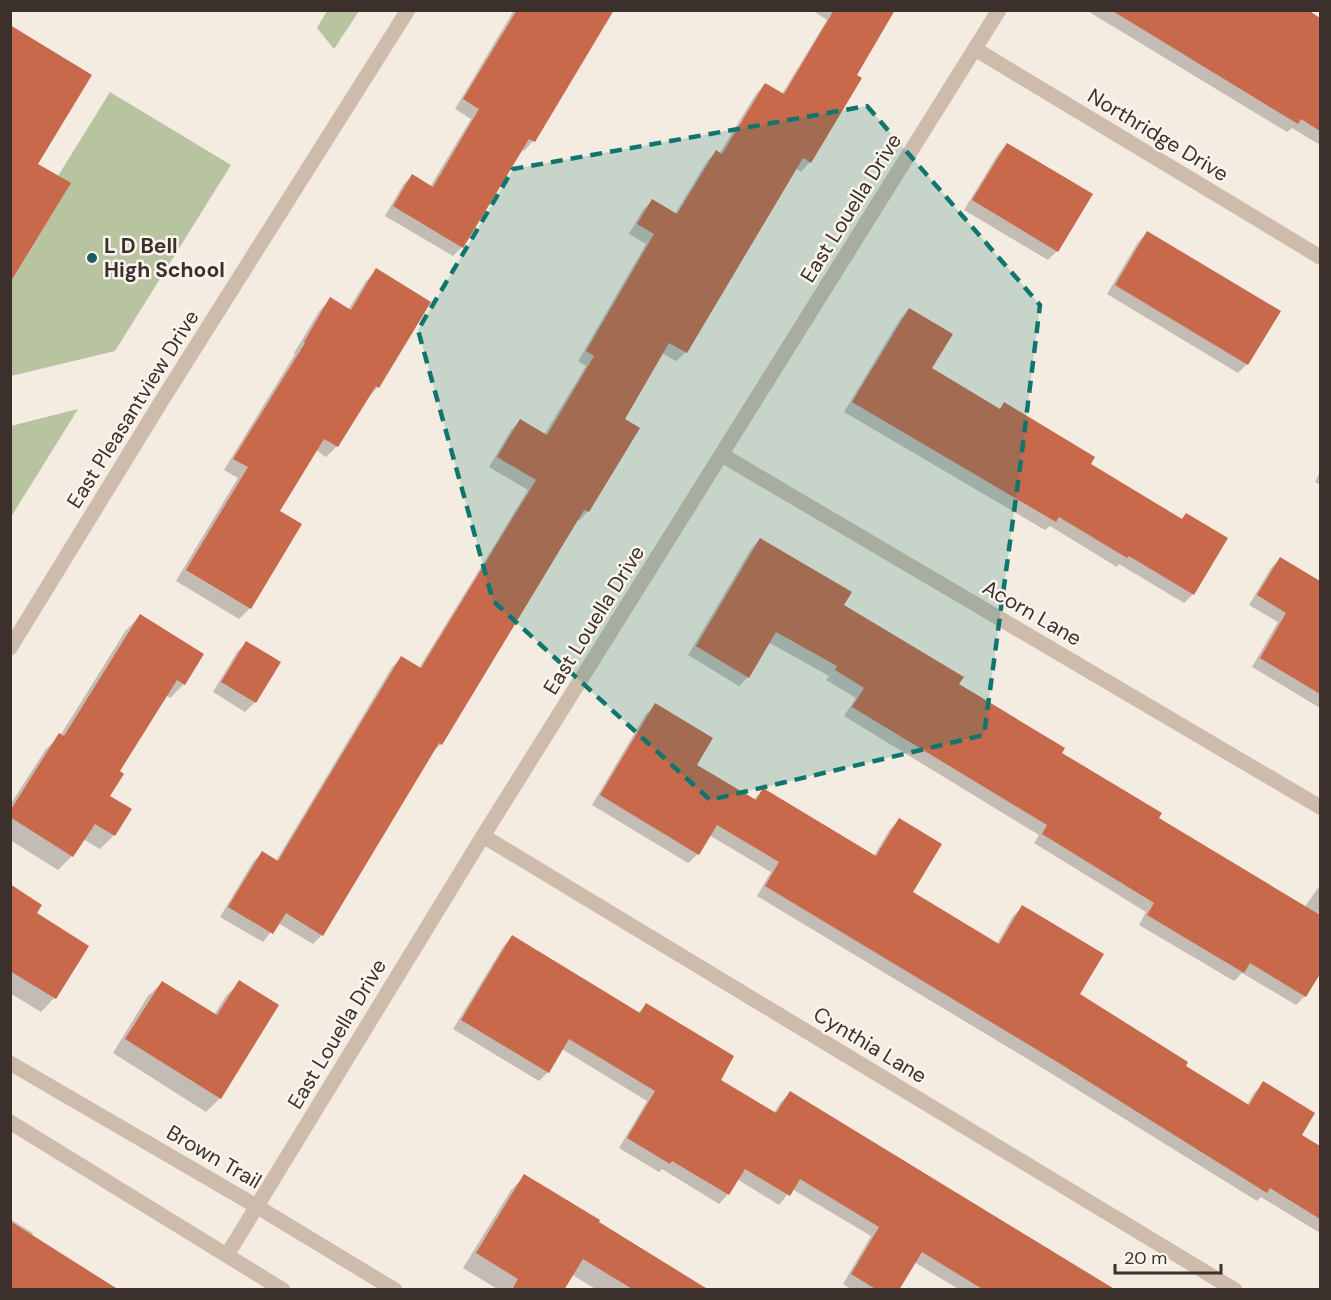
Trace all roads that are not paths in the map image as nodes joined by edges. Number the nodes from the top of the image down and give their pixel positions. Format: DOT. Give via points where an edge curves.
graph roads {
  1 [pos="408,10"];
  2 [pos="999,10"];
  3 [pos="975,50"];
  4 [pos="1320,257"];
  5 [pos="722,455"];
  6 [pos="10,648"];
  7 [pos="1320,807"];
  8 [pos="483,836"];
  9 [pos="10,1063"];
  10 [pos="10,1122"];
  11 [pos="256,1206"];
  12 [pos="227,1255"];
  13 [pos="283,1290"];
  14 [pos="394,1290"];
  15 [pos="1235,1290"];
  1 -- 6 [label="street, East Pleasantview Drive"];
  2 -- 3 [label="street, East Louella Drive"];
  3 -- 4 [label="street, Northridge Drive"];
  3 -- 5 [label="street, East Louella Drive"];
  5 -- 7 [label="street, Acorn Lane"];
  5 -- 8 [label="street, East Louella Drive"];
  8 -- 11 [label="street, East Louella Drive"];
  8 -- 15 [label="street, Cynthia Lane"];
  9 -- 11 [label="street, Brown Trail"];
  10 -- 12 [label="street"];
  11 -- 12 [label="street, East Louella Drive"];
  11 -- 14 [label="street, Brown Trail"];
  12 -- 13 [label="street"];
}
